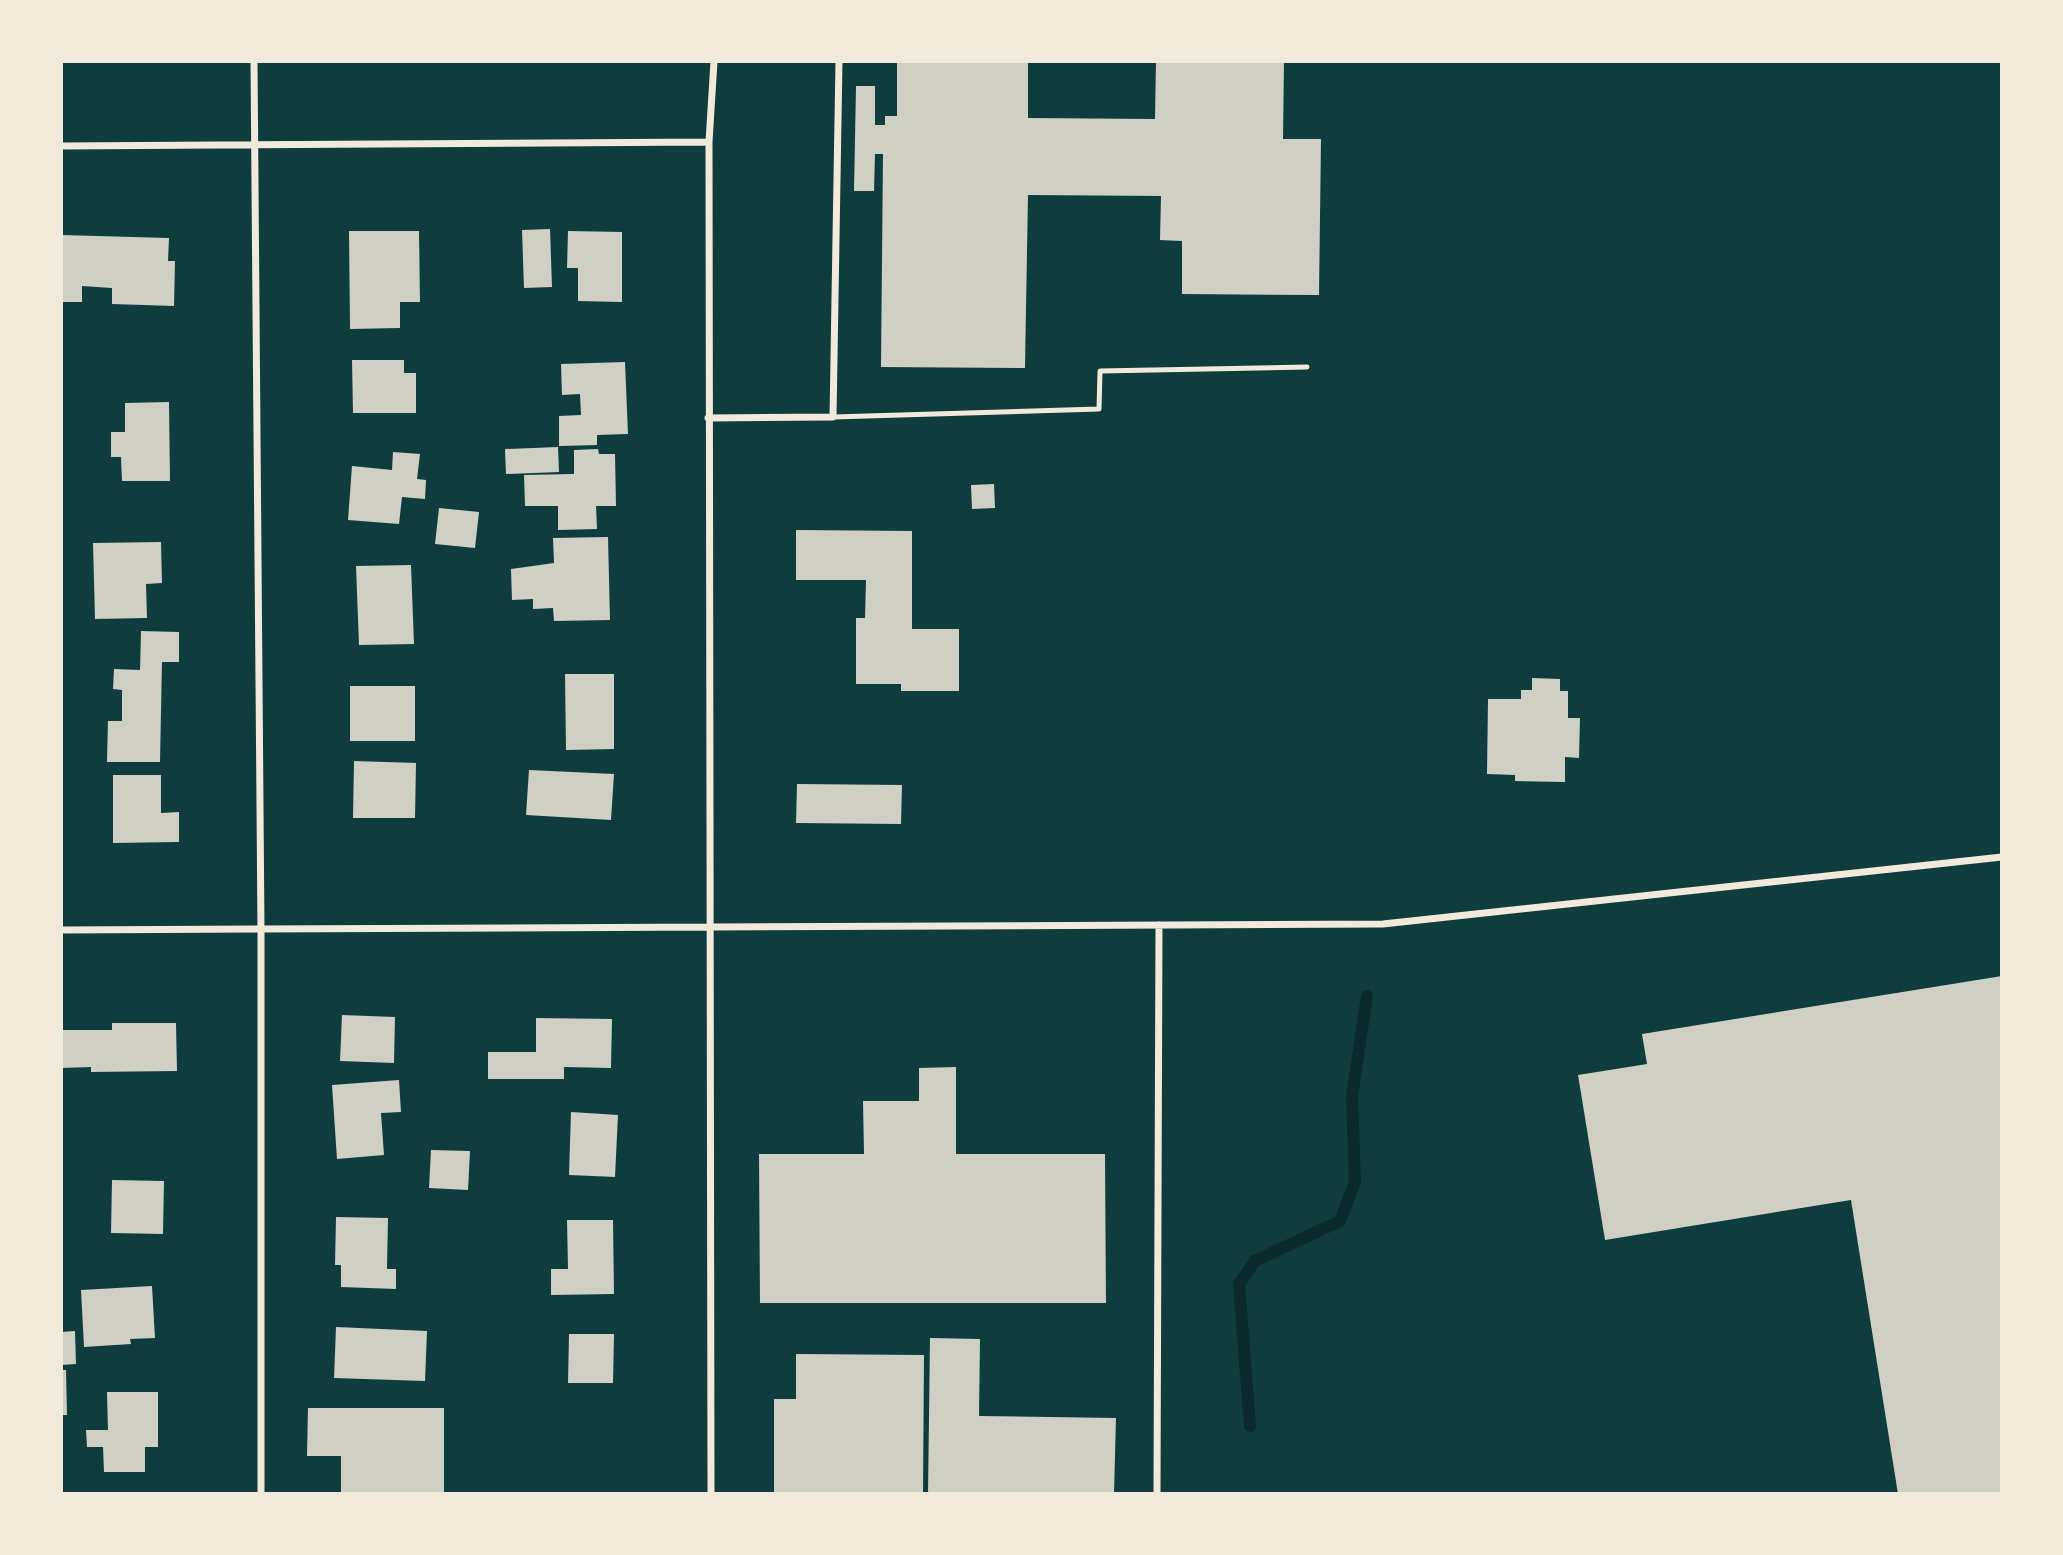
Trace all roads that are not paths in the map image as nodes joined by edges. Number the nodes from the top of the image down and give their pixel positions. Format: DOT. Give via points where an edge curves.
graph roads {
  1 [pos="254,61"];
  2 [pos="714,61"];
  3 [pos="839,61"];
  4 [pos="709,142"];
  5 [pos="61,146"];
  6 [pos="255,146"];
  7 [pos="1307,367"];
  8 [pos="833,417"];
  9 [pos="709,418"];
  10 [pos="2002,857"];
  11 [pos="1159,925"];
  12 [pos="710,928"];
  13 [pos="61,930"];
  14 [pos="261,930"];
  15 [pos="261,1494"];
  16 [pos="710,1494"];
  17 [pos="1157,1494"];
  1 -- 6 [label="street"];
  2 -- 4 [label="street"];
  3 -- 8 [label="street"];
  4 -- 6 [label="street"];
  4 -- 9 [label="street"];
  5 -- 6 [label="street"];
  6 -- 14 [label="street"];
  7 -- 8 [label="lane" via="1100,372 1099,409"];
  8 -- 9 [label="street"];
  9 -- 12 [label="street"];
  10 -- 11 [label="street" via="1383,923"];
  11 -- 12 [label="street"];
  11 -- 17 [label="street"];
  12 -- 14 [label="street"];
  12 -- 16 [label="street"];
  13 -- 14 [label="street"];
  14 -- 15 [label="street"];
}
